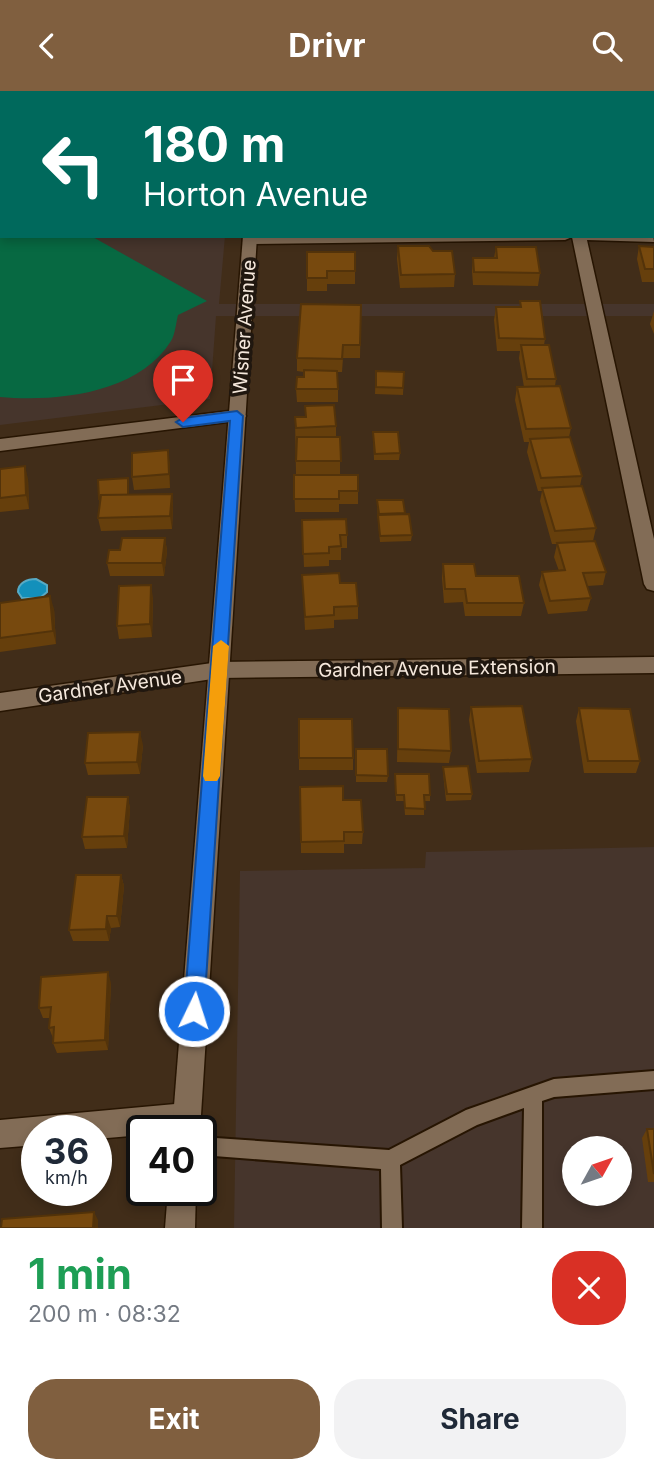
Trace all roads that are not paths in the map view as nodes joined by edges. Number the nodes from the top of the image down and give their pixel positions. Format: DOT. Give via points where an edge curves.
graph roads {
  1 [pos="250,238"];
  2 [pos="579,238"];
  3 [pos="237,416"];
  4 [pos="0,445"];
  5 [pos="654,584"];
  6 [pos="654,665"];
  7 [pos="219,670"];
  8 [pos="0,702"];
  9 [pos="654,1080"];
  10 [pos="533,1095"];
  11 [pos="187,1115"];
  12 [pos="126,1127"];
  13 [pos="0,1133"];
  14 [pos="217,1147"];
  15 [pos="390,1160"];
  16 [pos="181,1206"];
  17 [pos="180,1228"];
  18 [pos="391,1228"];
  19 [pos="532,1228"];
  1 -- 3 [label="street, Wisner Avenue"];
  2 -- 5 [label="street"];
  3 -- 4 [label="street"];
  3 -- 7 [label="street, Wisner Avenue"];
  6 -- 7 [label="street, Gardner Avenue Extension"];
  7 -- 8 [label="street, Gardner Avenue"];
  7 -- 11 [label="street, Wisner Avenue"];
  9 -- 10 [label="lane" via="554,1088"];
  10 -- 15 [label="lane" via="472,1117"];
  10 -- 19 [label="lane"];
  12 -- 13 [label="street"];
  14 -- 15 [label="lane"];
  15 -- 18 [label="lane"];
  16 -- 17 [label="street"];
}
